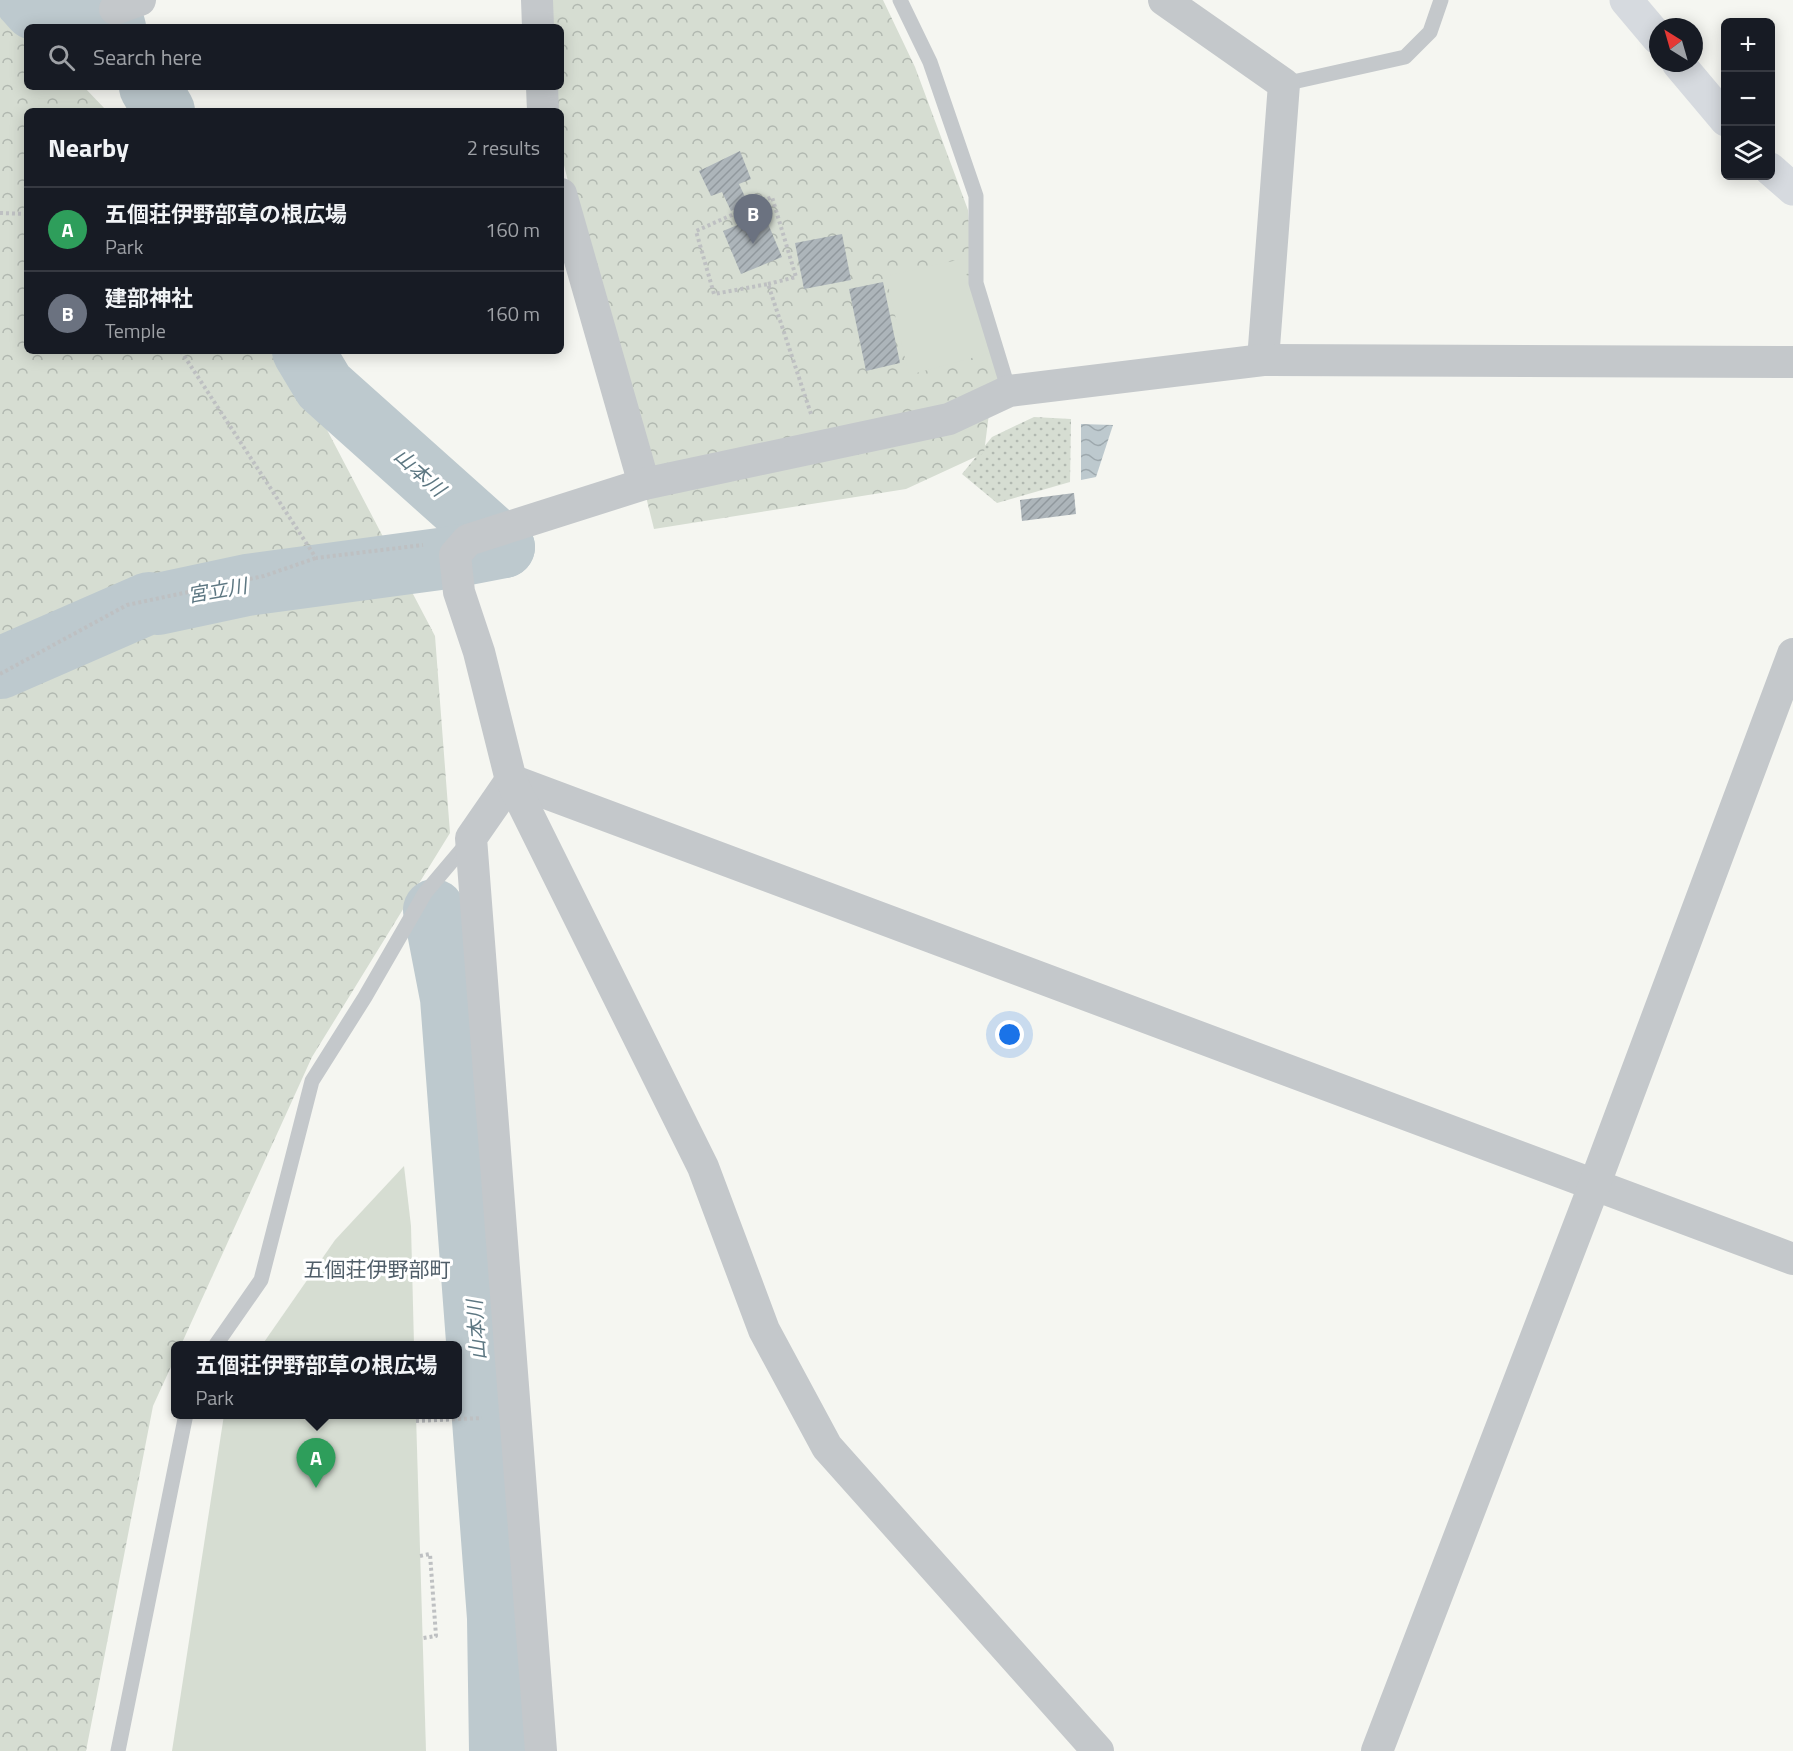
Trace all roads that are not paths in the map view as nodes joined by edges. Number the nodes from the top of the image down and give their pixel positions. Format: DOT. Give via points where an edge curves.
graph roads {
  1 [pos="537,0"];
  2 [pos="900,0"];
  3 [pos="1164,0"];
  4 [pos="1441,0"];
  5 [pos="1626,0"];
  6 [pos="538,24"];
  7 [pos="1649,28"];
  8 [pos="1685,72"];
  9 [pos="1284,84"];
  10 [pos="542,90"];
  11 [pos="543,108"];
  12 [pos="1721,115"];
  13 [pos="1775,173"];
  14 [pos="1793,189"];
  15 [pos="564,204"];
  16 [pos="1263,360"];
  17 [pos="1793,362"];
  18 [pos="1009,391"];
  19 [pos="644,484"];
  20 [pos="1793,654"];
  21 [pos="511,780"];
  22 [pos="471,838"];
  23 [pos="1594,1186"];
  24 [pos="1793,1259"];
  25 [pos="218,1341"];
  26 [pos="185,1419"];
  27 [pos="118,1751"];
  28 [pos="541,1751"];
  29 [pos="1098,1751"];
  30 [pos="1377,1751"];
  1 -- 6 [label="street"];
  2 -- 18 [label="lane" via="930,62 976,196 976,283"];
  3 -- 9 [label="street"];
  4 -- 9 [label="lane" via="1430,32 1405,57"];
  5 -- 7 [label="main road"];
  8 -- 12 [label="main road"];
  9 -- 16 [label="street"];
  10 -- 11 [label="street"];
  13 -- 14 [label="main road"];
  15 -- 19 [label="street"];
  16 -- 17 [label="street"];
  16 -- 18 [label="street"];
  18 -- 19 [label="street" via="949,419"];
  19 -- 21 [label="street" via="468,540 455,555 459,592 479,652"];
  20 -- 23 [label="street"];
  21 -- 22 [label="street"];
  21 -- 23 [label="street"];
  21 -- 29 [label="street" via="703,1167 764,1330 827,1448"];
  22 -- 25 [label="lane" via="425,893 312,1081 261,1280"];
  22 -- 28 [label="street"];
  23 -- 24 [label="street"];
  23 -- 30 [label="street"];
  26 -- 27 [label="lane"];
}
